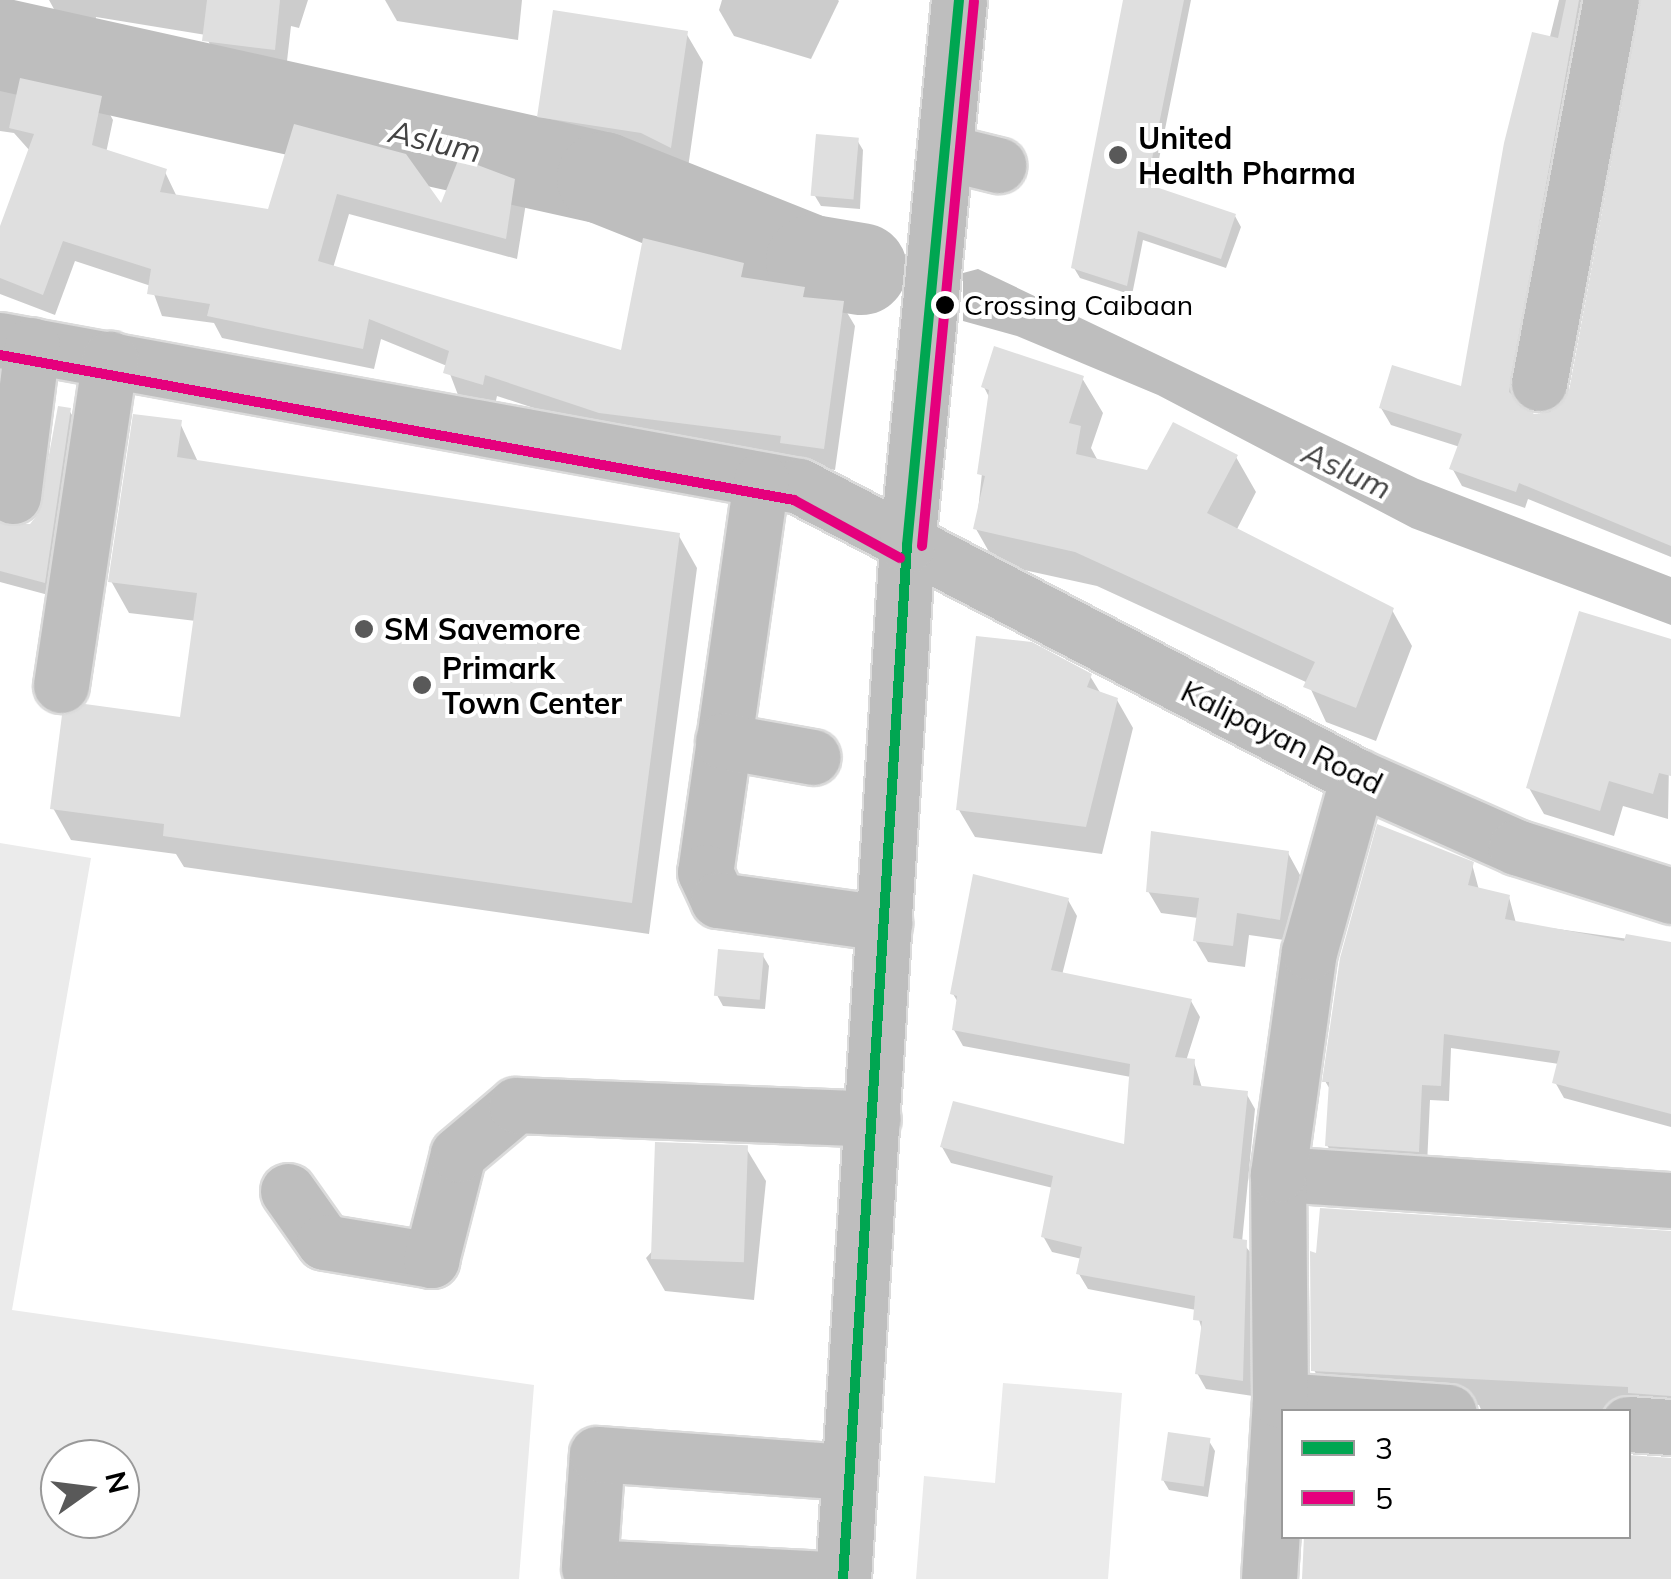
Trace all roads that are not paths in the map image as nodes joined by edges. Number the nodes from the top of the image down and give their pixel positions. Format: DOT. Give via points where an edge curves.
graph roads {
  1 [pos="959,0"];
  2 [pos="1611,0"];
  3 [pos="945,152"];
  4 [pos="998,166"];
  5 [pos="16,343"];
  6 [pos="110,358"];
  7 [pos="1539,383"];
  8 [pos="761,480"];
  9 [pos="13,496"];
  10 [pos="907,544"];
  11 [pos="61,685"];
  12 [pos="723,742"];
  13 [pos="814,756"];
  14 [pos="1358,777"];
  15 [pos="1671,896"];
  16 [pos="884,924"];
  17 [pos="872,1119"];
  18 [pos="1278,1174"];
  19 [pos="288,1191"];
  20 [pos="1671,1200"];
  21 [pos="1280,1400"];
  22 [pos="1406,1409"];
  23 [pos="1631,1424"];
  24 [pos="1671,1427"];
  25 [pos="849,1472"];
  26 [pos="831,1579"];
  27 [pos="843,1579"];
  28 [pos="1268,1579"];
  1 -- 3 [label="street"];
  2 -- 7 [label="street"];
  3 -- 4 [label="street"];
  3 -- 10 [label="street"];
  5 -- 6 [label="street, Kalipayan Road"];
  5 -- 9 [label="street"];
  6 -- 8 [label="street, Kalipayan Road"];
  6 -- 11 [label="street"];
  8 -- 10 [label="street, Kalipayan Road" via="799,486"];
  8 -- 12 [label="street"];
  10 -- 14 [label="street, Kalipayan Road"];
  10 -- 16 [label="street"];
  12 -- 13 [label="street"];
  12 -- 16 [label="street" via="705,872 718,900"];
  14 -- 15 [label="street, Kalipayan Road" via="1516,847"];
  14 -- 18 [label="street" via="1309,952"];
  16 -- 17 [label="street"];
  17 -- 19 [label="street" via="516,1105 458,1154 431,1260 324,1242"];
  17 -- 25 [label="street"];
  18 -- 20 [label="street"];
  18 -- 21 [label="street"];
  21 -- 22 [label="street"];
  21 -- 28 [label="street"];
  23 -- 24 [label="street"];
  25 -- 26 [label="street" via="598,1454 589,1567"];
  25 -- 27 [label="street"];
}
